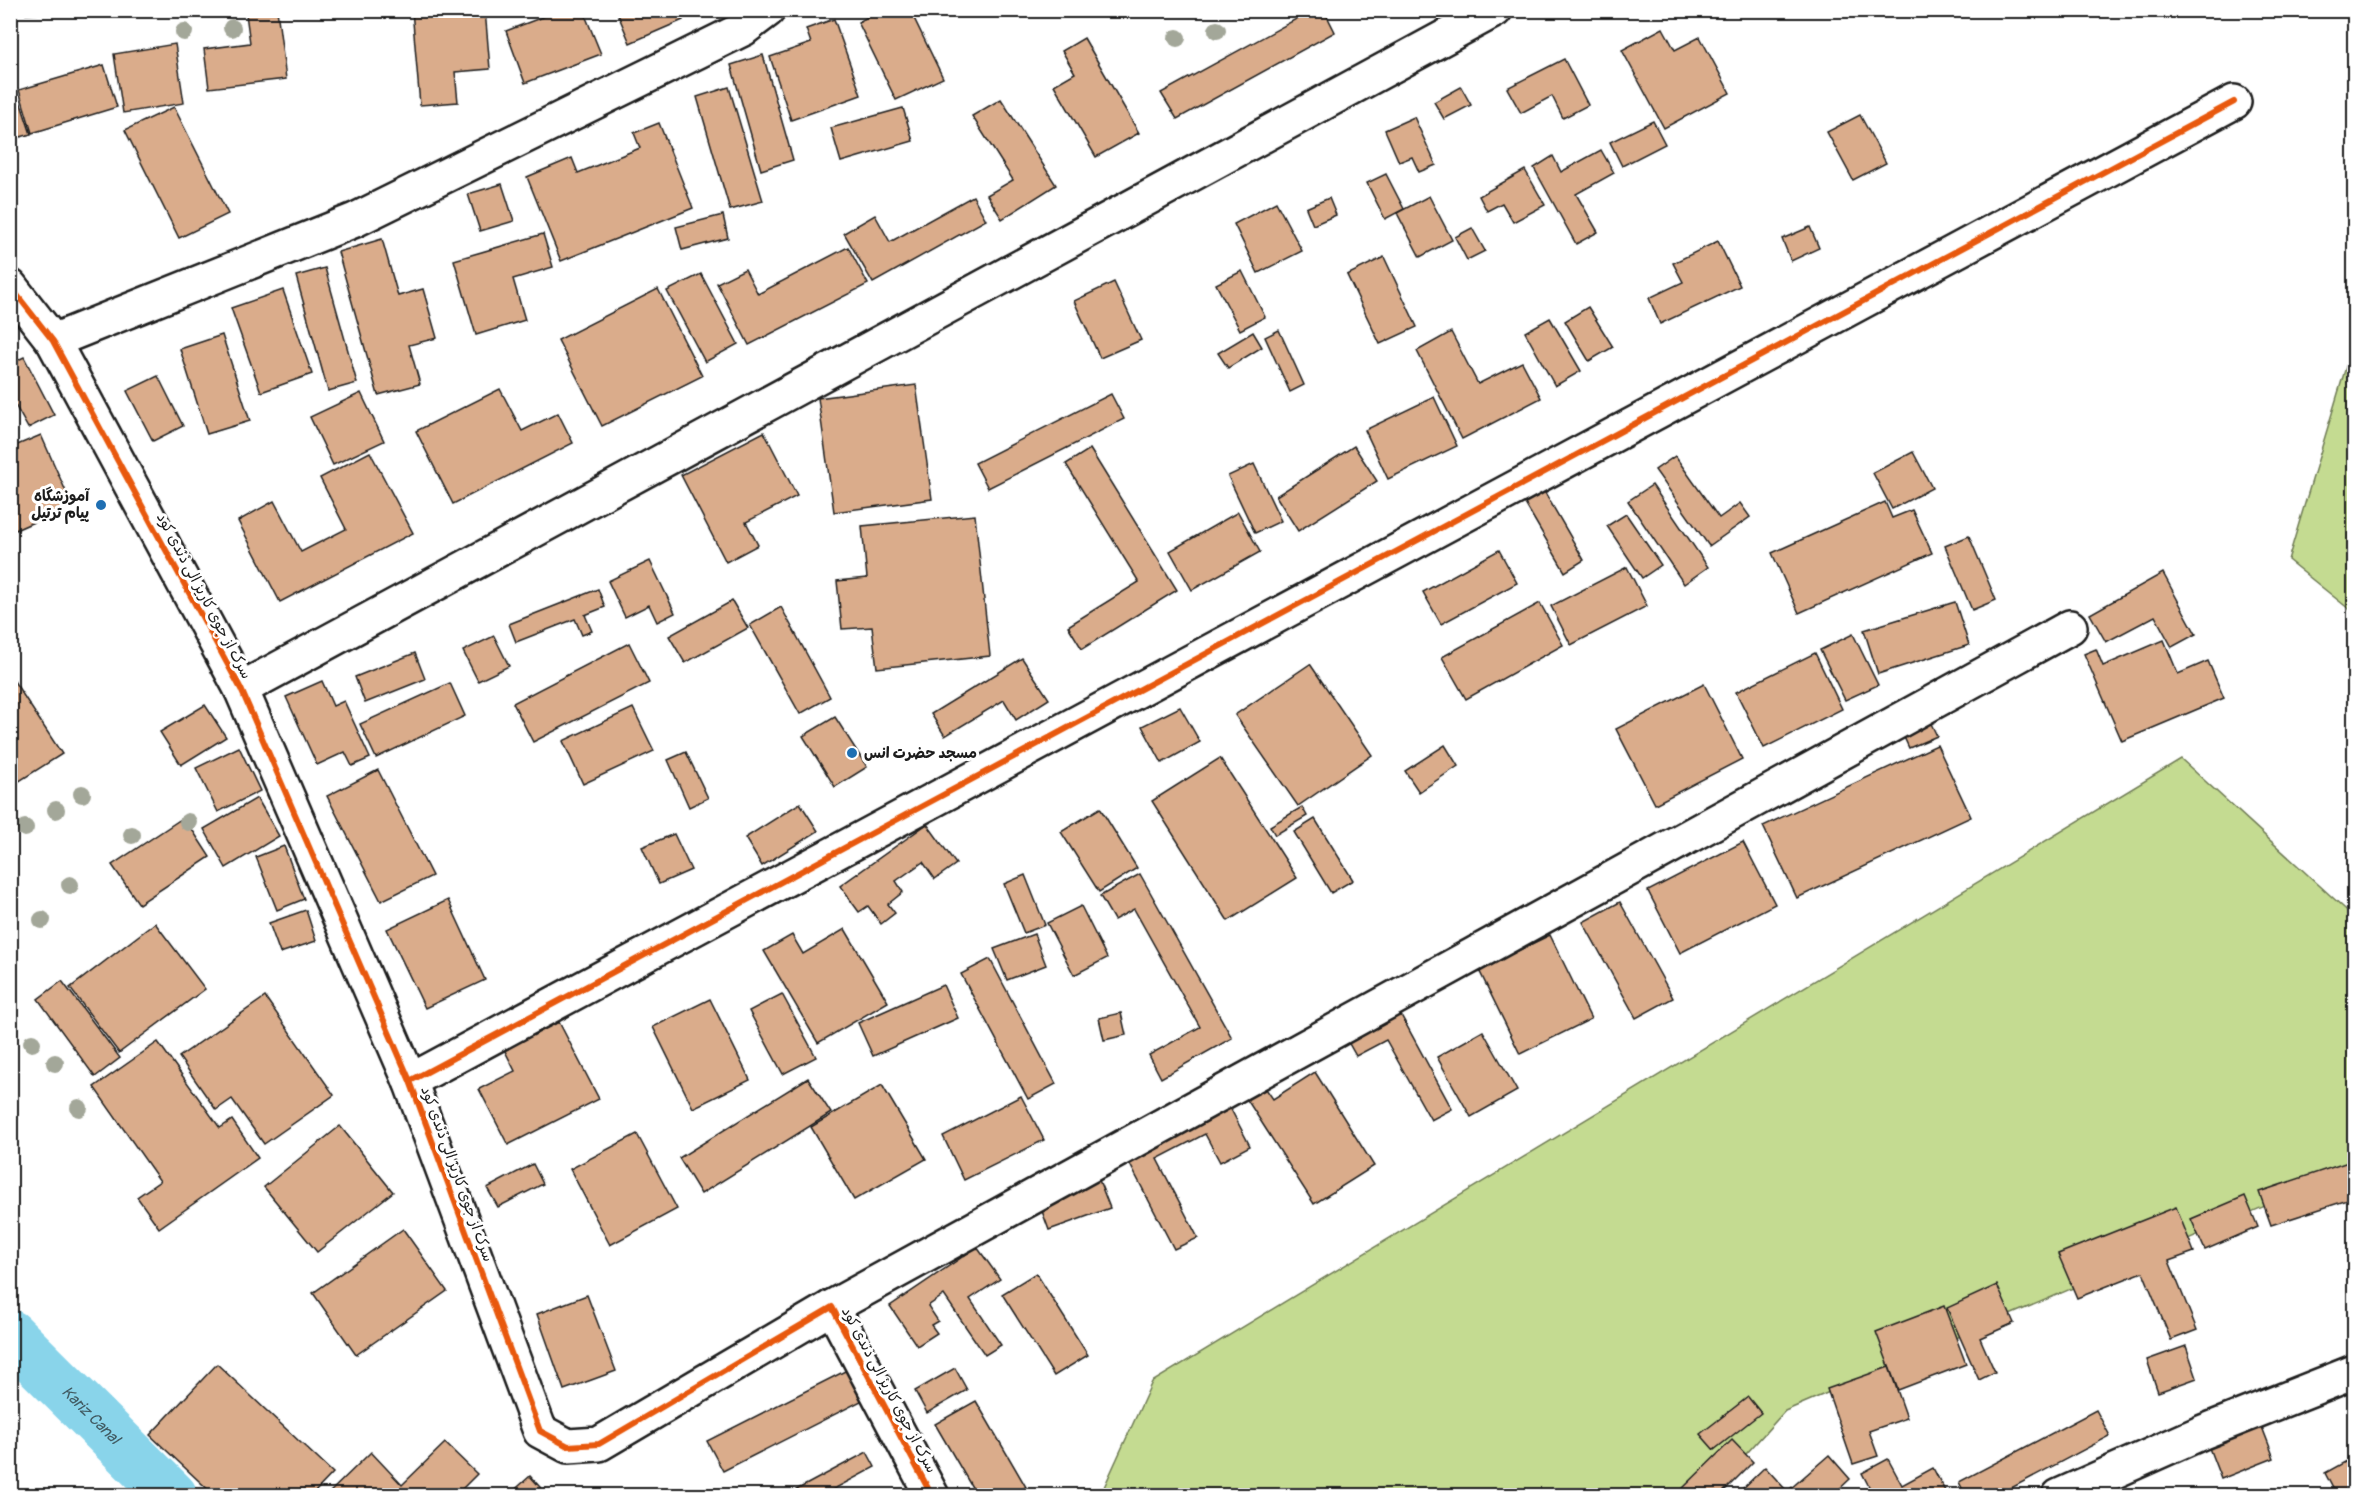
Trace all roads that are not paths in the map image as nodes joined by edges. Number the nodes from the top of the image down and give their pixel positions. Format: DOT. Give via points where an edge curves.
graph roads {
  1 [pos="768,10"];
  2 [pos="1495,10"];
  3 [pos="2234,102"];
  4 [pos="10,286"];
  5 [pos="53,341"];
  6 [pos="2070,627"];
  7 [pos="241,689"];
  8 [pos="410,1081"];
  9 [pos="832,1307"];
  10 [pos="2355,1372"];
  11 [pos="932,1496"];
  12 [pos="2060,1496"];
  1 -- 5 [label="street" via="743,29 355,220"];
  2 -- 7 [label="street"];
  3 -- 8 [label="street"];
  4 -- 5 [label="street, سرک از جوی کاریز الی ذندی کود"];
  5 -- 7 [label="street, سرک از جوی کاریز الی ذندی کود"];
  6 -- 9 [label="street"];
  7 -- 8 [label="street, سرک از جوی کاریز الی ذندی کود"];
  8 -- 9 [label="street, سرک از جوی کاریز الی ذندی کود" via="540,1431 568,1446 599,1444"];
  9 -- 11 [label="street, سرک از جوی کاریز الی ذندی کود"];
  10 -- 12 [label="street" via="2203,1432"];
}
